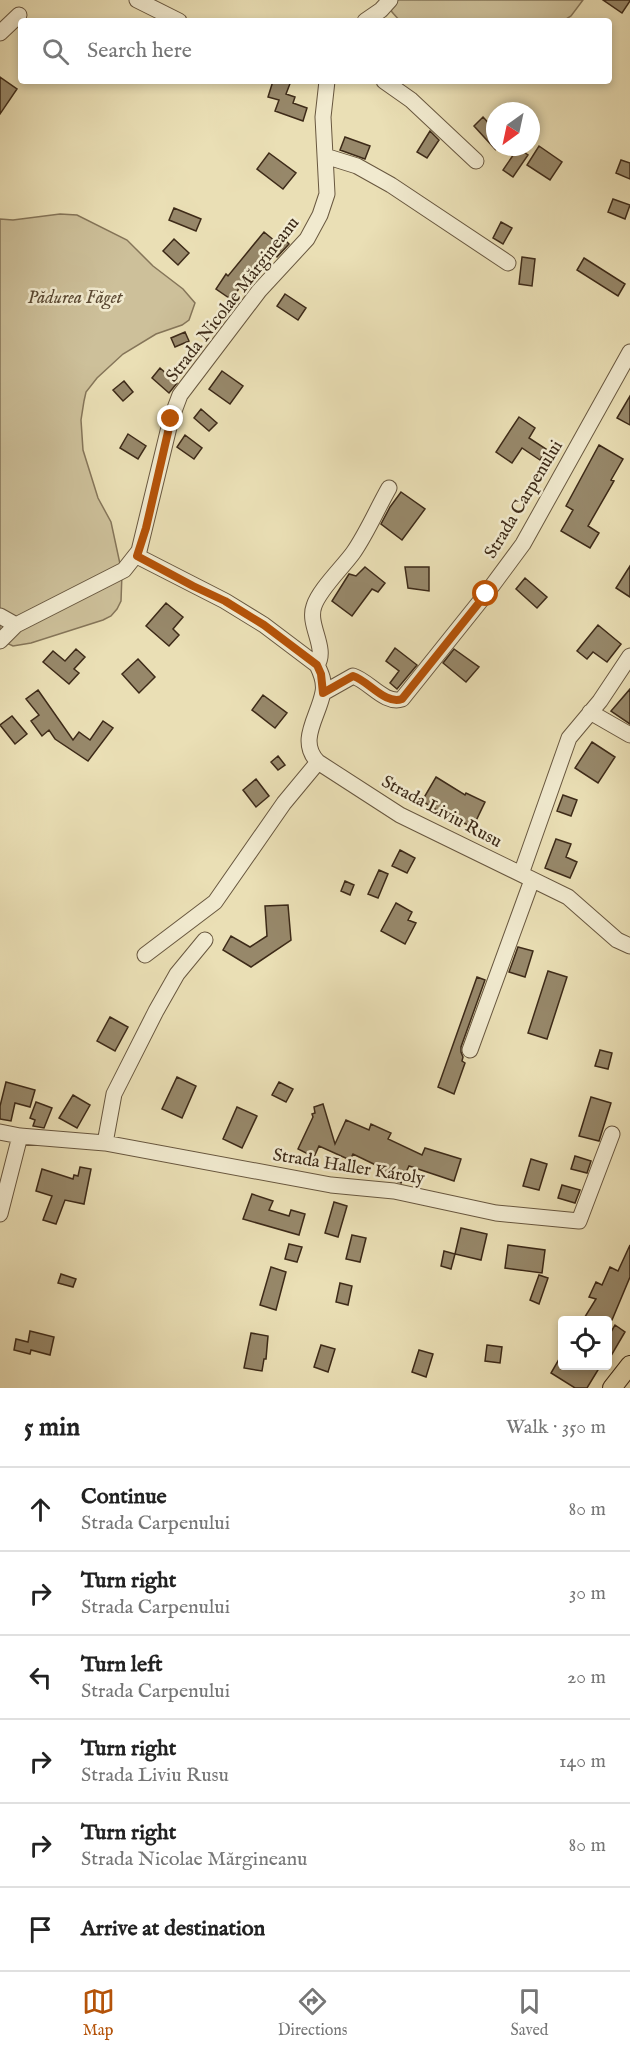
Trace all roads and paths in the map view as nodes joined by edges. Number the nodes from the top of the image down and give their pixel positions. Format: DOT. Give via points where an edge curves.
graph roads {
  1 [pos="137,0"];
  2 [pos="390,0"];
  3 [pos="19,15"];
  4 [pos="173,18"];
  5 [pos="369,18"];
  6 [pos="0,33"];
  7 [pos="325,84"];
  8 [pos="388,84"];
  9 [pos="325,156"];
  10 [pos="476,161"];
  11 [pos="508,263"];
  12 [pos="630,352"];
  13 [pos="389,488"];
  14 [pos="137,556"];
  15 [pos="0,616"];
  16 [pos="15,625"];
  17 [pos="0,641"];
  18 [pos="630,656"];
  19 [pos="317,665"];
  20 [pos="323,693"];
  21 [pos="590,712"];
  22 [pos="630,735"];
  23 [pos="318,762"];
  24 [pos="526,877"];
  25 [pos="205,940"];
  26 [pos="630,946"];
  27 [pos="145,955"];
  28 [pos="470,1050"];
  29 [pos="0,1132"];
  30 [pos="612,1134"];
  31 [pos="20,1136"];
  32 [pos="105,1143"];
  33 [pos="0,1214"];
  34 [pos="630,1365"];
  35 [pos="612,1388"];
  1 -- 4 [label="street"];
  2 -- 5 [label="street"];
  3 -- 6 [label="street"];
  7 -- 9 [label="street, Strada Nicolae Mărgineanu"];
  8 -- 10 [label="street"];
  9 -- 11 [label="street" via="357,166 391,185"];
  9 -- 14 [label="street, Strada Nicolae Mărgineanu" via="327,194 307,239 259,291 180,395"];
  12 -- 20 [label="street, Strada Carpenului" via="523,544 402,699 390,700 353,676"];
  13 -- 19 [label="street" via="354,552 313,607 320,653"];
  14 -- 16 [label="street" via="124,570"];
  14 -- 19 [label="street" via="225,601"];
  15 -- 16 [label="street"];
  16 -- 17 [label="street"];
  18 -- 21 [label="street"];
  19 -- 20 [label="street"];
  20 -- 23 [label="street" via="308,741 311,755"];
  21 -- 22 [label="street"];
  21 -- 24 [label="street" via="569,738"];
  23 -- 24 [label="street, Strada Liviu Rusu" via="400,815"];
  23 -- 27 [label="street" via="215,902"];
  24 -- 26 [label="street, Strada Liviu Rusu" via="568,897 617,940"];
  24 -- 28 [label="street"];
  25 -- 32 [label="street" via="177,974 114,1094"];
  29 -- 31 [label="street"];
  30 -- 32 [label="street, Strada Haller Károly" via="579,1221 496,1213 394,1191 331,1185"];
  31 -- 32 [label="street, Strada Haller Károly"];
  31 -- 33 [label="street"];
  34 -- 35 [label="main road"];
}
